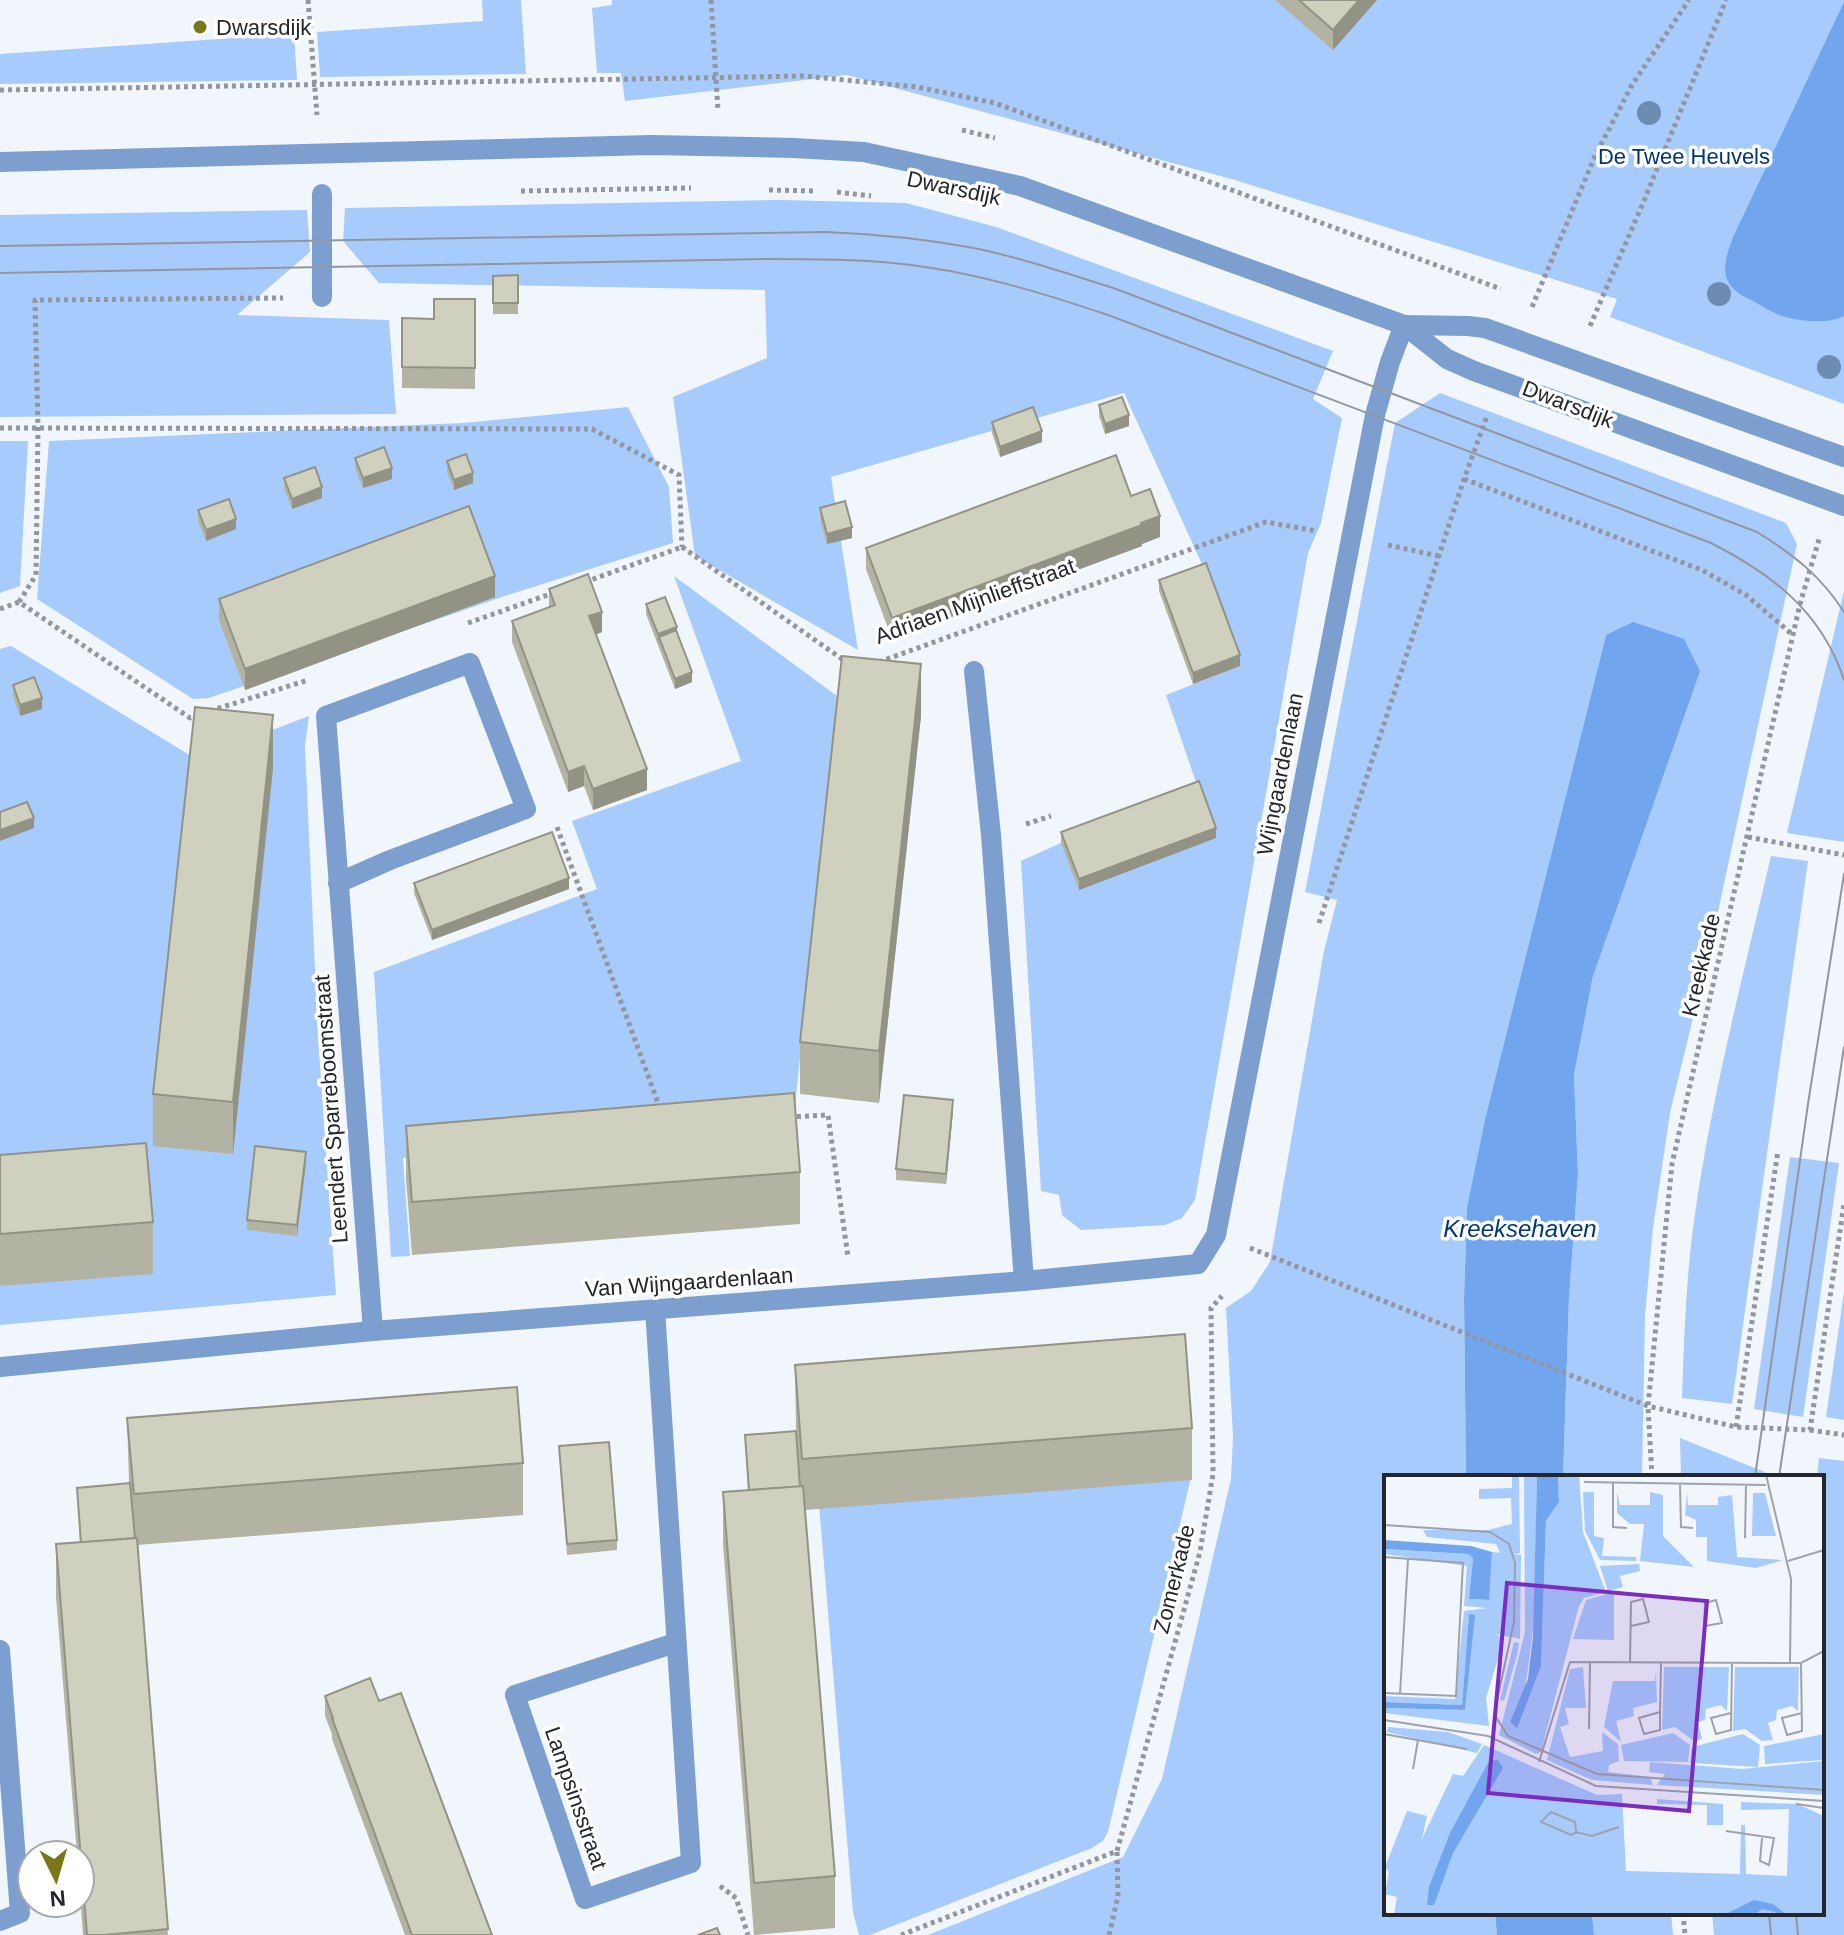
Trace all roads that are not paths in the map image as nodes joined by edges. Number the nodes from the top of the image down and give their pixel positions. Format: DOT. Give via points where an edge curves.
graph roads {
  1 [pos="0,162"];
  2 [pos="322,194"];
  3 [pos="322,297"];
  4 [pos="1404,325"];
  5 [pos="1844,457"];
  6 [pos="1838,504"];
  7 [pos="974,671"];
  8 [pos="338,883"];
  9 [pos="1216,1235"];
  10 [pos="1024,1281"];
  11 [pos="655,1309"];
  12 [pos="373,1331"];
  13 [pos="0,1367"];
  14 [pos="675,1643"];
  15 [pos="0,1650"];
  16 [pos="1,1698"];
  17 [pos="0,1921"];
  1 -- 4 [label="street, Dwarsdijk" via="651,145 864,152 1020,186"];
  2 -- 3 [label="street"];
  4 -- 5 [label="street, Dwarsdijk" via="1485,328"];
  4 -- 6 [label="street, Dwarsdijk" via="1447,359 1474,371"];
  4 -- 9 [label="street, Wijngaardenlaan" via="1372,431"];
  7 -- 10 [label="street"];
  8 -- 8 [label="street, Leendert Sparreboomstraat" via="526,809 470,663 326,716"];
  8 -- 12 [label="street, Leendert Sparreboomstraat"];
  9 -- 10 [label="street, Van Wijngaardenlaan" via="1198,1264"];
  10 -- 11 [label="street, Van Wijngaardenlaan"];
  11 -- 12 [label="street, Van Wijngaardenlaan"];
  11 -- 14 [label="street"];
  12 -- 13 [label="street, Van Wijngaardenlaan"];
  14 -- 14 [label="street, Lampsinsstraat" via="691,1863 585,1899 515,1695"];
  15 -- 16 [label="street"];
  16 -- 17 [label="street" via="20,1913"];
}
